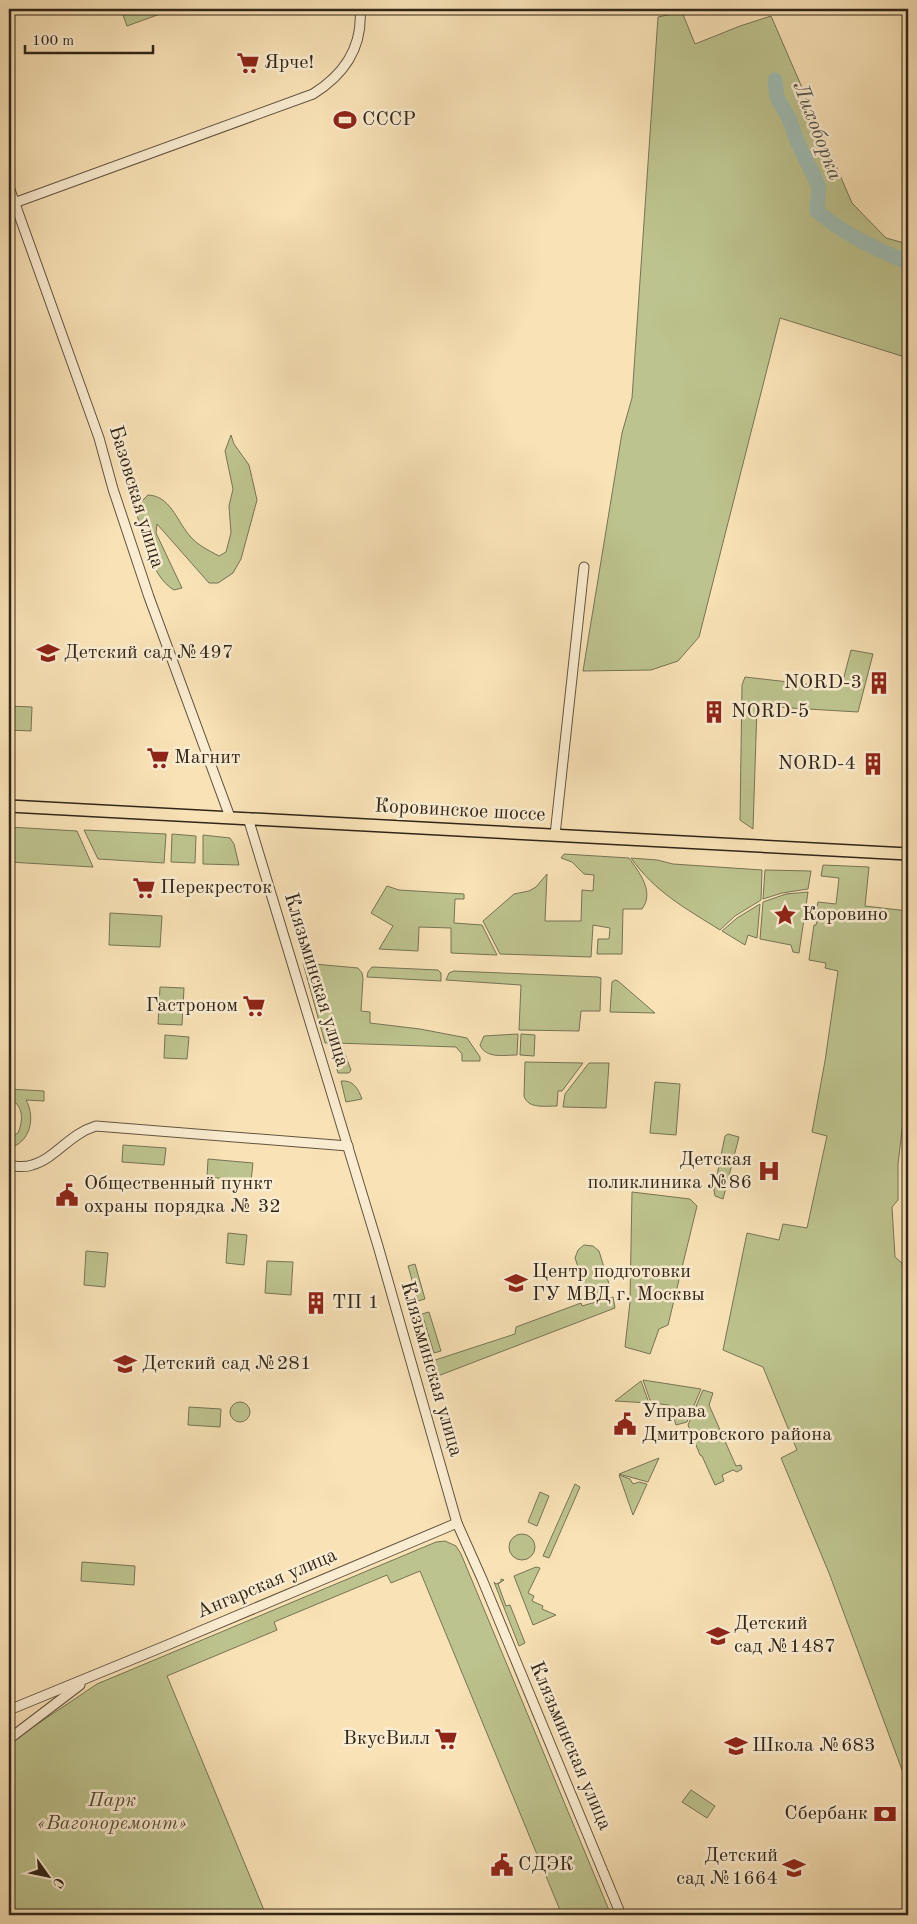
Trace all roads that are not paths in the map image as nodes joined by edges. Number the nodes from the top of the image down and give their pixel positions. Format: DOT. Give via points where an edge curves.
graph roads {
  1 [pos="360,9"];
  2 [pos="9,187"];
  3 [pos="14,204"];
  4 [pos="584,567"];
  5 [pos="9,806"];
  6 [pos="230,817"];
  7 [pos="248,818"];
  8 [pos="555,835"];
  9 [pos="908,854"];
  10 [pos="348,1146"];
  11 [pos="908,1153"];
  12 [pos="9,1166"];
  13 [pos="908,1221"];
  14 [pos="457,1523"];
  15 [pos="90,1677"];
  16 [pos="9,1710"];
  17 [pos="9,1739"];
  18 [pos="621,1915"];
  1 -- 3 [label="street" via="361,22 351,57 329,84 313,94"];
  2 -- 3 [label="street, Базовская улица"];
  3 -- 6 [label="street, Базовская улица" via="100,438 113,489 149,597"];
  4 -- 8 [label="street"];
  5 -- 6 [label="main road, Коровинское шоссе"];
  6 -- 7 [label="main road, Коровинское шоссе"];
  7 -- 8 [label="main road, Коровинское шоссе"];
  7 -- 10 [label="street, Клязьминская улица"];
  8 -- 9 [label="main road, Коровинское шоссе"];
  10 -- 12 [label="street" via="96,1126 77,1134 40,1162 26,1167"];
  10 -- 14 [label="street, Клязьминская улица"];
  11 -- 13 [label="street"];
  14 -- 15 [label="street, Ангарская улица"];
  14 -- 18 [label="street, Клязьминская улица"];
  15 -- 16 [label="street, Ангарская улица"];
  15 -- 17 [label="street, Ангарская улица"];
}
